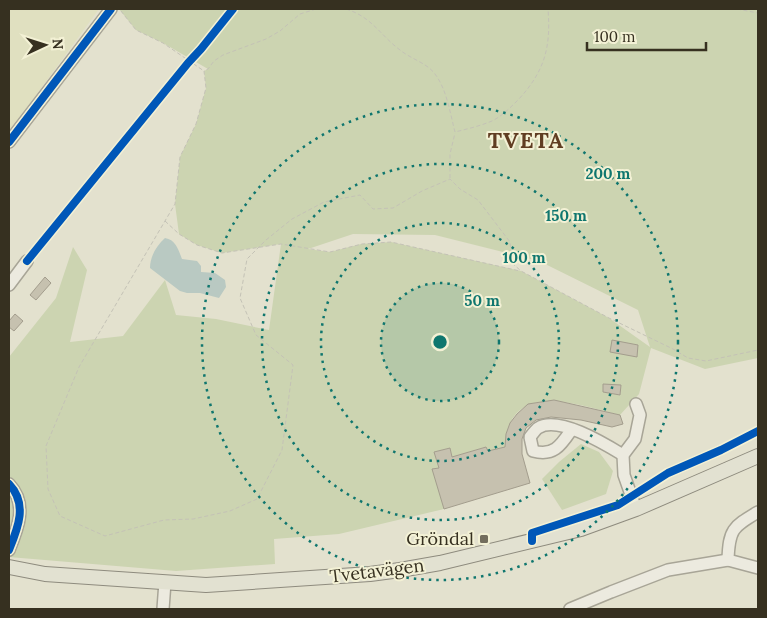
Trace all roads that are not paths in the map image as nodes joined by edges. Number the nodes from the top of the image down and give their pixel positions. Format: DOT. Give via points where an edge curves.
graph roads {
  1 [pos="111,9"];
  2 [pos="9,142"];
  3 [pos="27,261"];
  4 [pos="9,285"];
  5 [pos="636,404"];
  6 [pos="572,429"];
  7 [pos="623,455"];
  8 [pos="758,456"];
  9 [pos="9,484"];
  10 [pos="636,509"];
  11 [pos="758,512"];
  12 [pos="9,550"];
  13 [pos="728,560"];
  14 [pos="9,567"];
  15 [pos="758,568"];
  16 [pos="164,582"];
  17 [pos="163,609"];
  18 [pos="570,609"];
  1 -- 2 [label="street"];
  3 -- 4 [label="street"];
  5 -- 7 [label="street" via="640,415 635,439"];
  6 -- 7 [label="street"];
  7 -- 10 [label="street" via="624,475"];
  8 -- 10 [label="main road, Tvetavägen"];
  9 -- 12 [label="street" via="20,504 20,516"];
  10 -- 16 [label="main road, Tvetavägen" via="580,529 400,570 206,585"];
  11 -- 13 [label="street" via="735,528 729,542"];
  13 -- 15 [label="street"];
  13 -- 18 [label="street" via="668,570"];
  14 -- 16 [label="main road, Tvetavägen" via="45,574"];
  16 -- 17 [label="street"];
}
